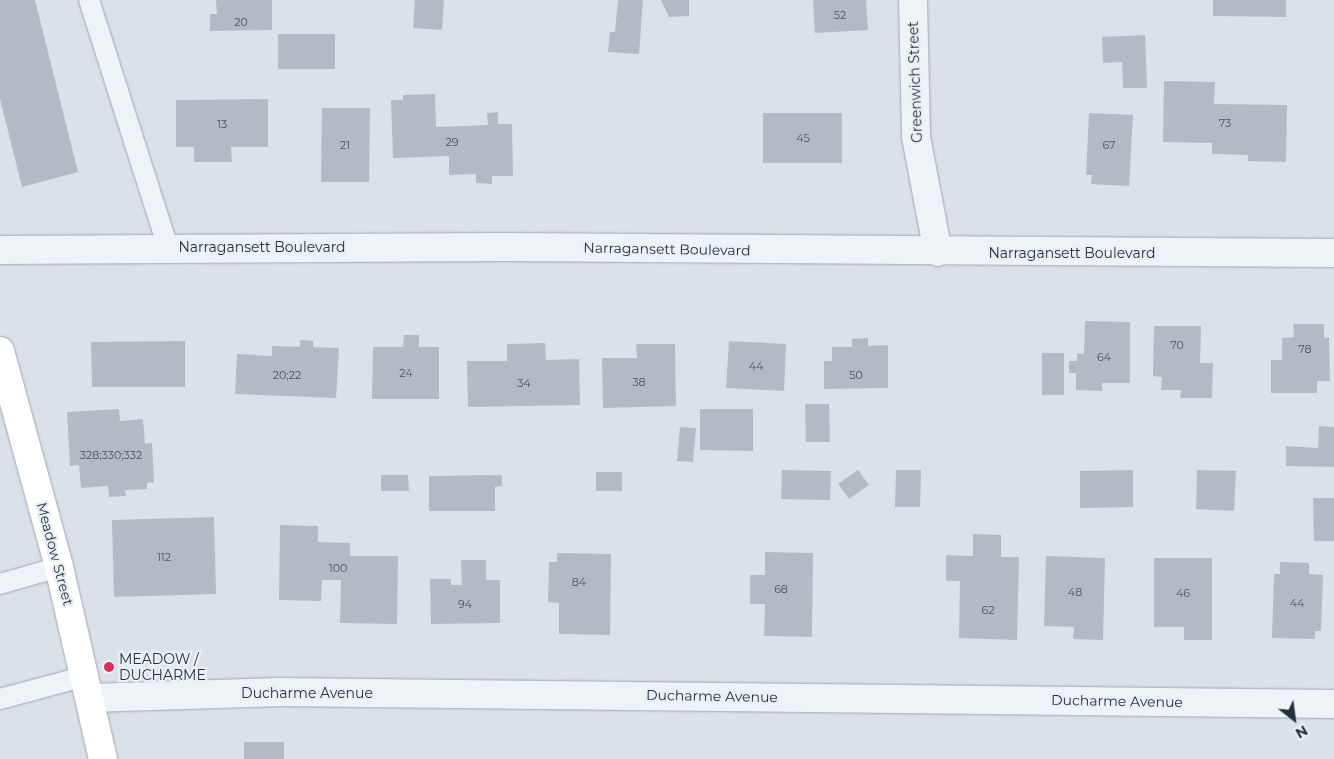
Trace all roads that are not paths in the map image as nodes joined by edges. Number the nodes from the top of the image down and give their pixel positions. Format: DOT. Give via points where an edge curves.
graph roads {
  1 [pos="89,0"];
  2 [pos="912,0"];
  3 [pos="168,248"];
  4 [pos="0,250"];
  5 [pos="938,252"];
  6 [pos="1334,253"];
  7 [pos="0,351"];
  8 [pos="59,567"];
  9 [pos="0,584"];
  10 [pos="87,687"];
  11 [pos="0,700"];
  12 [pos="1334,704"];
  13 [pos="103,759"];
  1 -- 3 [label="lane"];
  2 -- 5 [label="street, Greenwich Street" via="916,137"];
  3 -- 4 [label="street, Narragansett Boulevard"];
  3 -- 5 [label="street, Narragansett Boulevard" via="509,247"];
  5 -- 6 [label="street, Narragansett Boulevard"];
  7 -- 8 [label="main road, Meadow Street"];
  8 -- 9 [label="lane"];
  8 -- 10 [label="main road, Meadow Street"];
  10 -- 11 [label="lane"];
  10 -- 12 [label="street, Ducharme Avenue"];
  10 -- 13 [label="main road, Meadow Street"];
}
